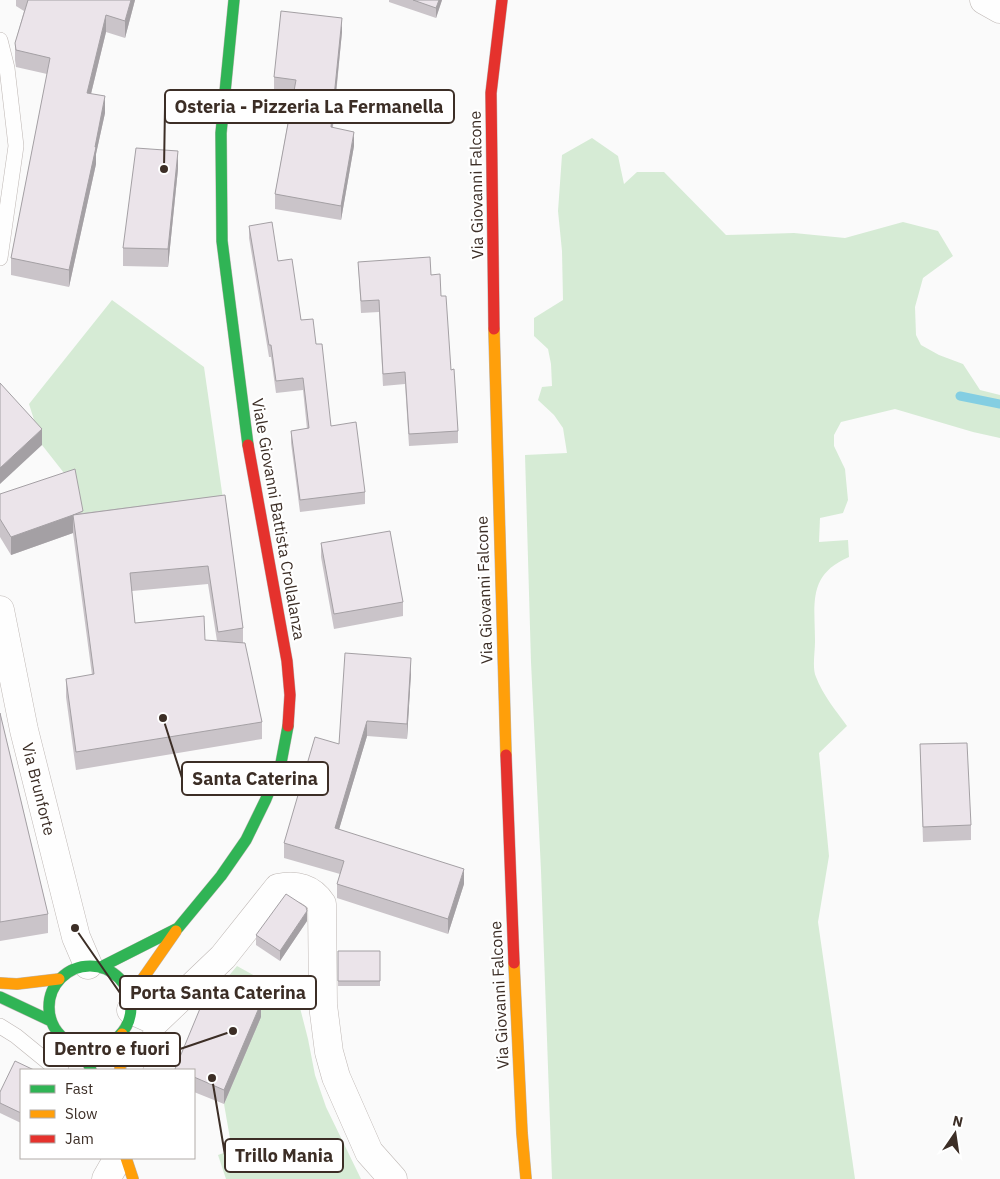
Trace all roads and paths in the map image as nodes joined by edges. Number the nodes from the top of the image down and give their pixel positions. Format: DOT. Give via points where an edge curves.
graph roads {
  1 [pos="234,0"];
  2 [pos="502,0"];
  3 [pos="984,0"];
  4 [pos="1000,9"];
  5 [pos="0,40"];
  6 [pos="0,258"];
  7 [pos="0,610"];
  8 [pos="178,928"];
  9 [pos="94,966"];
  10 [pos="59,979"];
  11 [pos="0,983"];
  12 [pos="0,997"];
  13 [pos="128,1013"];
  14 [pos="51,1021"];
  15 [pos="156,1021"];
  16 [pos="0,1026"];
  17 [pos="81,1047"];
  18 [pos="59,1069"];
  19 [pos="91,1069"];
  20 [pos="120,1069"];
  21 [pos="134,1069"];
  22 [pos="117,1159"];
  23 [pos="126,1159"];
  24 [pos="106,1179"];
  25 [pos="133,1179"];
  26 [pos="393,1179"];
  27 [pos="526,1179"];
  1 -- 8 [label="main road, Viale Giovanni Battista Crollalanza" via="221,134 222,241 246,432 287,661 290,695 281,763 266,799 246,840 222,876"];
  2 -- 27 [label="main road, Via Giovanni Falcone" via="491,93 494,358 510,870"];
  3 -- 4 [label="street"];
  5 -- 6 [label="lane" via="7,68 16,146"];
  7 -- 9 [label="street, Via Brunforte" via="24,730 76,936"];
  8 -- 9 [label="main road, Viale Giovanni Battista Crollalanza"];
  8 -- 13 [label="main road"];
  9 -- 10 [label="main road" via="77,967"];
  9 -- 13 [label="main road" via="120,978"];
  10 -- 11 [label="main road"];
  10 -- 14 [label="main road" via="49,999"];
  12 -- 14 [label="main road"];
  13 -- 15 [label="street"];
  13 -- 17 [label="main road" via="113,1041 103,1046"];
  13 -- 20 [label="main road"];
  14 -- 17 [label="main road" via="68,1042"];
  15 -- 21 [label="lane"];
  15 -- 26 [label="street" via="223,957 278,888 310,890 322,904 323,1006 336,1077 370,1152"];
  16 -- 18 [label="lane"];
  17 -- 19 [label="main road"];
  22 -- 24 [label="street"];
  23 -- 25 [label="main road"];
}
